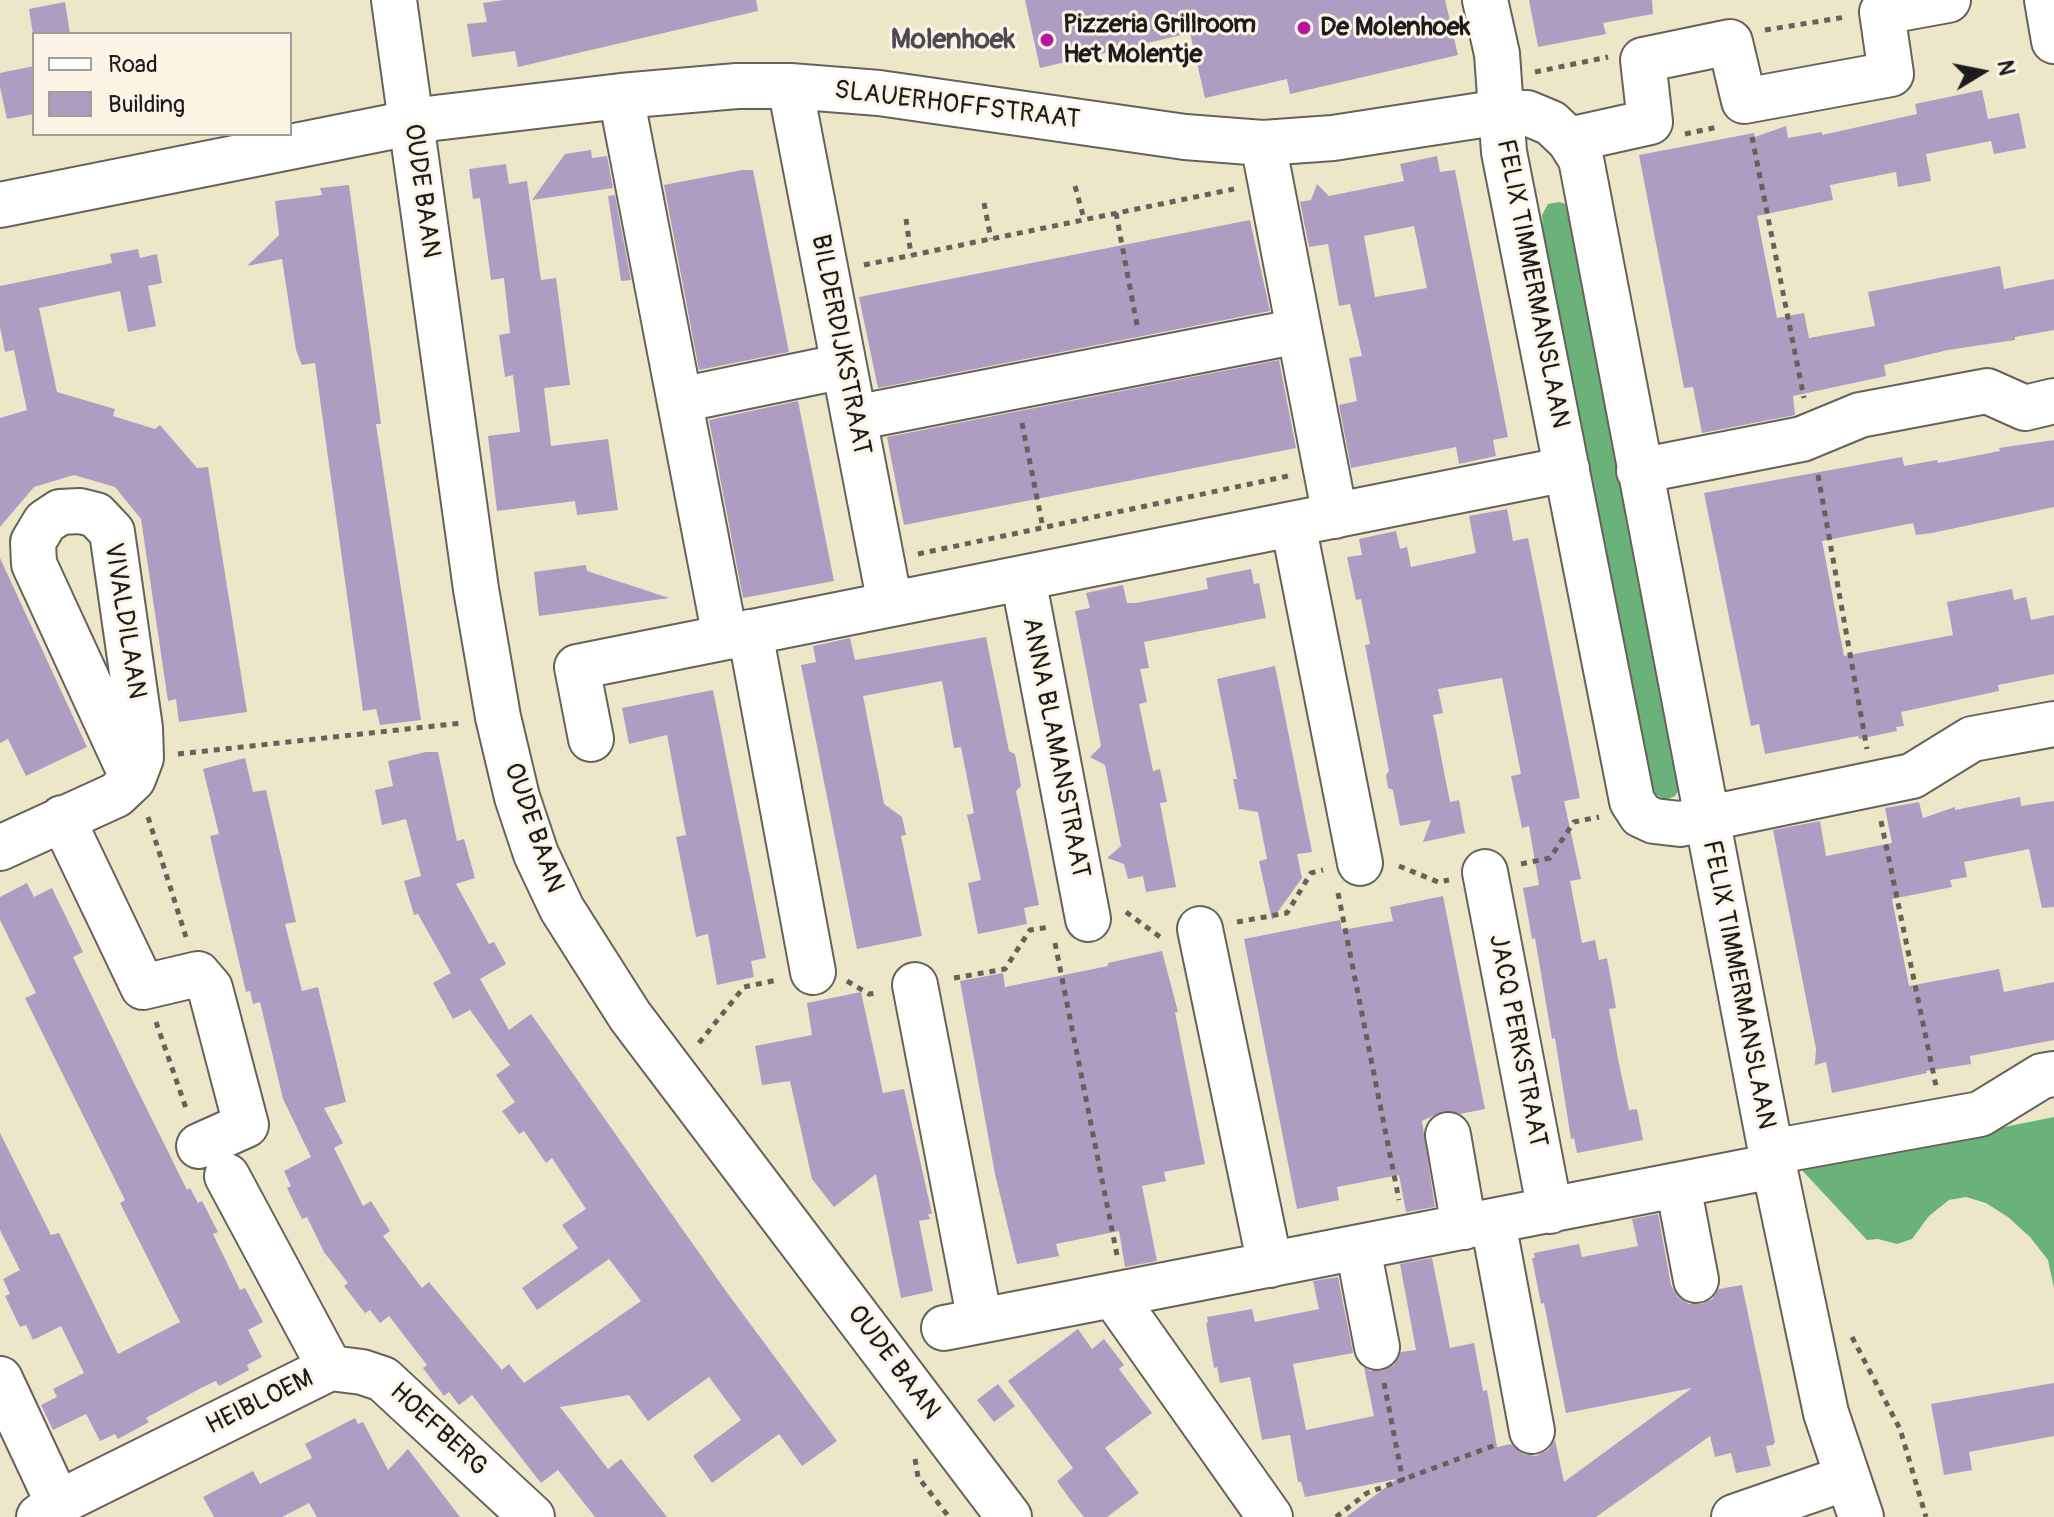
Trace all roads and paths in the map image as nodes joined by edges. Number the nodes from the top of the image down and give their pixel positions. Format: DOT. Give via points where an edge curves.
graph roads {
  1 [pos="394,0"];
  2 [pos="1485,0"];
  3 [pos="1948,0"];
  4 [pos="2047,0"];
  5 [pos="1882,12"];
  6 [pos="2054,41"];
  7 [pos="1730,42"];
  8 [pos="1643,60"];
  9 [pos="790,86"];
  10 [pos="1500,95"];
  11 [pos="621,96"];
  12 [pos="1744,101"];
  13 [pos="1650,122"];
  14 [pos="411,123"];
  15 [pos="1569,140"];
  16 [pos="1267,162"];
  17 [pos="1075,186"];
  18 [pos="984,203"];
  19 [pos="0,205"];
  20 [pos="1116,213"];
  21 [pos="906,219"];
  22 [pos="1084,220"];
  23 [pos="991,239"];
  24 [pos="911,255"];
  25 [pos="826,272"];
  26 [pos="1299,331"];
  27 [pos="1144,361"];
  28 [pos="844,366"];
  29 [pos="1015,386"];
  30 [pos="680,400"];
  31 [pos="2054,401"];
  32 [pos="854,418"];
  33 [pos="1811,435"];
  34 [pos="1326,468"];
  35 [pos="1567,469"];
  36 [pos="1639,471"];
  37 [pos="1335,516"];
  38 [pos="1293,524"];
  39 [pos="1043,528"];
  40 [pos="882,562"];
  41 [pos="1023,578"];
  42 [pos="890,604"];
  43 [pos="737,635"];
  44 [pos="498,717"];
  45 [pos="2054,724"];
  46 [pos="591,739"];
  47 [pos="137,769"];
  48 [pos="1873,784"];
  49 [pos="1632,801"];
  50 [pos="62,818"];
  51 [pos="1706,818"];
  52 [pos="0,848"];
  53 [pos="1346,866"];
  54 [pos="1485,872"];
  55 [pos="1088,919"];
  56 [pos="1200,929"];
  57 [pos="813,972"];
  58 [pos="198,974"];
  59 [pos="915,985"];
  60 [pos="143,987"];
  61 [pos="670,1069"];
  62 [pos="2054,1074"];
  63 [pos="1943,1121"];
  64 [pos="1448,1135"];
  65 [pos="1772,1159"];
  66 [pos="213,1161"];
  67 [pos="1678,1185"];
  68 [pos="1550,1211"];
  69 [pos="1478,1225"];
  70 [pos="1407,1239"];
  71 [pos="1358,1248"];
  72 [pos="1270,1265"];
  73 [pos="1696,1280"];
  74 [pos="1119,1294"];
  75 [pos="1851,1335"];
  76 [pos="1377,1347"];
  77 [pos="330,1368"];
  78 [pos="0,1379"];
  79 [pos="1532,1431"];
  80 [pos="914,1446"];
  81 [pos="1403,1481"];
  82 [pos="1854,1497"];
  83 [pos="48,1510"];
  84 [pos="532,1517"];
  85 [pos="949,1517"];
  86 [pos="1009,1517"];
  87 [pos="1270,1517"];
  88 [pos="1336,1517"];
  89 [pos="1734,1517"];
  90 [pos="1926,1517"];
  1 -- 14 [label="street, OUDE BAAN"];
  2 -- 10 [label="street"];
  3 -- 5 [label="street"];
  4 -- 6 [label="street"];
  5 -- 7 [label="path" via="1751,33"];
  5 -- 12 [label="street" via="1891,74"];
  7 -- 8 [label="street"];
  7 -- 12 [label="street"];
  8 -- 10 [label="path" via="1609,57"];
  8 -- 13 [label="street"];
  9 -- 11 [label="street, SLAUERHOFFSTRAAT"];
  9 -- 16 [label="street, SLAUERHOFFSTRAAT" via="879,93 1185,137"];
  9 -- 25 [label="street, BILDERDIJKSTRAAT"];
  10 -- 15 [label="street, FELIX TIMMERMANSLAAN" via="1551,123"];
  10 -- 16 [label="street, SLAUERHOFFSTRAAT" via="1333,138"];
  10 -- 35 [label="street, FELIX TIMMERMANSLAAN" via="1504,152"];
  11 -- 14 [label="street, SLAUERHOFFSTRAAT"];
  11 -- 30 [label="street"];
  12 -- 13 [label="path" via="1729,124 1669,138"];
  12 -- 33 [label="path"];
  13 -- 15 [label="street"];
  14 -- 19 [label="street, SLAUERHOFFSTRAAT"];
  14 -- 44 [label="street, OUDE BAAN"];
  15 -- 36 [label="street, FELIX TIMMERMANSLAAN" via="1581,159"];
  16 -- 20 [label="path"];
  16 -- 26 [label="street"];
  17 -- 22 [label="path"];
  18 -- 23 [label="path"];
  20 -- 22 [label="path"];
  20 -- 27 [label="path"];
  21 -- 24 [label="path"];
  22 -- 23 [label="path"];
  23 -- 24 [label="path"];
  24 -- 25 [label="path"];
  25 -- 28 [label="street, BILDERDIJKSTRAAT"];
  26 -- 27 [label="street"];
  26 -- 34 [label="street"];
  27 -- 29 [label="street"];
  28 -- 30 [label="street"];
  28 -- 32 [label="street, BILDERDIJKSTRAAT"];
  29 -- 32 [label="street"];
  29 -- 39 [label="path"];
  30 -- 43 [label="street"];
  31 -- 33 [label="street" via="2025,408 1987,391 1860,415"];
  32 -- 40 [label="street, BILDERDIJKSTRAAT"];
  33 -- 36 [label="street"];
  33 -- 48 [label="path"];
  34 -- 37 [label="street"];
  34 -- 39 [label="path"];
  35 -- 37 [label="street"];
  35 -- 49 [label="street, FELIX TIMMERMANSLAAN"];
  36 -- 51 [label="street, FELIX TIMMERMANSLAAN"];
  37 -- 38 [label="street"];
  38 -- 41 [label="street"];
  38 -- 53 [label="street"];
  39 -- 40 [label="path"];
  40 -- 42 [label="street, BILDERDIJKSTRAAT"];
  41 -- 42 [label="street"];
  41 -- 55 [label="street, ANNA BLAMANSTRAAT"];
  42 -- 43 [label="street"];
  43 -- 46 [label="street" via="577,667"];
  43 -- 57 [label="street"];
  44 -- 47 [label="path"];
  44 -- 61 [label="street, OUDE BAAN" via="517,797 562,909"];
  45 -- 48 [label="street" via="1972,739 1912,776"];
  47 -- 47 [label="street, VIVALDILAAN" via="34,564 33,542 45,522 60,512 96,515 112,532 140,728"];
  47 -- 50 [label="street" via="116,795"];
  47 -- 58 [label="path"];
  48 -- 51 [label="street"];
  48 -- 63 [label="path"];
  49 -- 51 [label="street, FELIX TIMMERMANSLAAN" via="1641,815 1654,821 1680,824"];
  49 -- 54 [label="path" via="1609,815 1574,822 1550,858"];
  50 -- 52 [label="street"];
  50 -- 60 [label="street"];
  51 -- 65 [label="street, FELIX TIMMERMANSLAAN"];
  53 -- 54 [label="path" via="1381,859 1438,882"];
  53 -- 56 [label="path" via="1311,873 1287,913"];
  53 -- 70 [label="path"];
  54 -- 68 [label="street, JACQ PERKSTRAAT"];
  55 -- 56 [label="path" via="1125,911 1160,937"];
  56 -- 72 [label="street"];
  57 -- 59 [label="path" via="827,969 869,994"];
  57 -- 61 [label="path" via="744,987 695,1048"];
  58 -- 60 [label="street"];
  58 -- 66 [label="street" via="210,988 246,1125"];
  59 -- 74 [label="street" via="962,1324"];
  59 -- 74 [label="path" via="1005,969 1030,930 1052,926"];
  60 -- 66 [label="path"];
  61 -- 86 [label="street, OUDE BAAN"];
  62 -- 63 [label="street" via="1980,1114"];
  63 -- 65 [label="street"];
  64 -- 69 [label="street"];
  65 -- 67 [label="street"];
  65 -- 82 [label="street, FELIX TIMMERMANSLAAN" via="1826,1413"];
  66 -- 77 [label="street, HEIBLOEM"];
  67 -- 68 [label="street"];
  67 -- 73 [label="street"];
  68 -- 69 [label="street"];
  69 -- 70 [label="street"];
  69 -- 79 [label="street"];
  70 -- 71 [label="street"];
  71 -- 72 [label="street"];
  71 -- 76 [label="street"];
  72 -- 74 [label="street"];
  74 -- 87 [label="street"];
  75 -- 90 [label="path" via="1900,1429"];
  76 -- 81 [label="path"];
  77 -- 83 [label="street, HEIBLOEM"];
  77 -- 84 [label="street, HOEFBERG" via="383,1379"];
  78 -- 83 [label="street"];
  79 -- 81 [label="path"];
  80 -- 85 [label="path" via="918,1477"];
  81 -- 88 [label="path" via="1367,1493"];
  82 -- 89 [label="street"];
}
